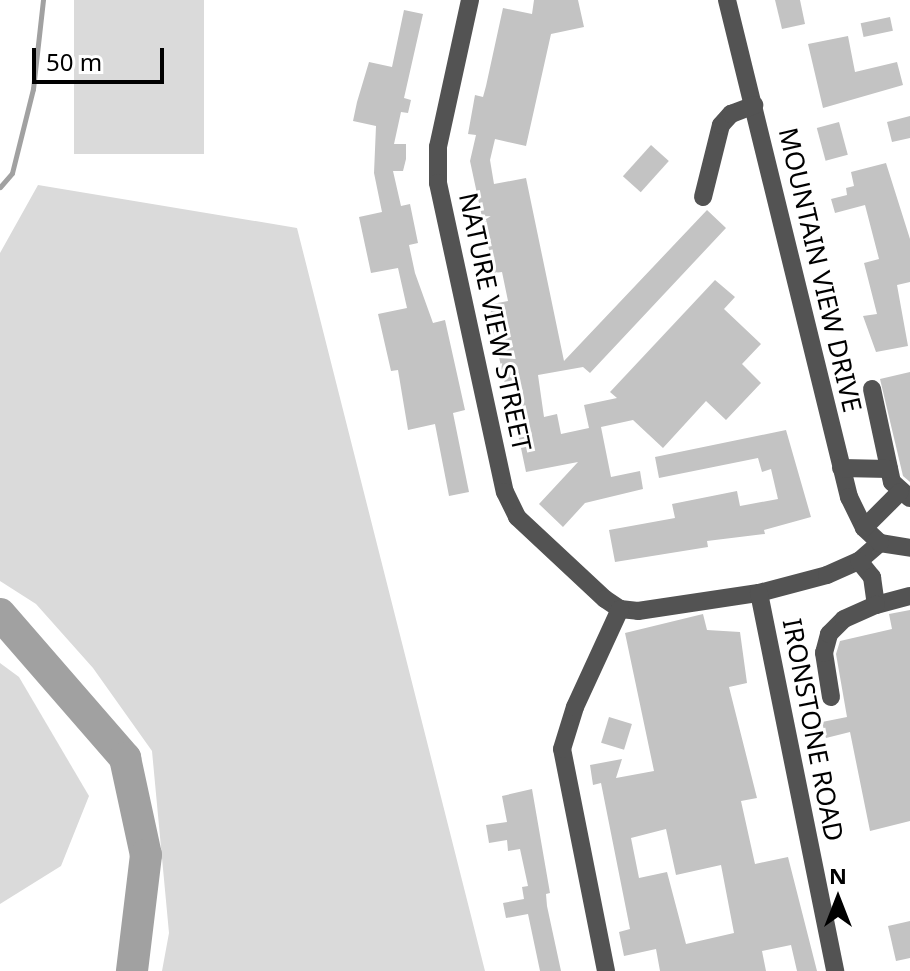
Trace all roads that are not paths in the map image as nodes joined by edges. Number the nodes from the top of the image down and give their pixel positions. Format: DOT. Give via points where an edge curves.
graph roads {
  1 [pos="470,0"];
  2 [pos="727,0"];
  3 [pos="754,105"];
  4 [pos="703,197"];
  5 [pos="872,389"];
  6 [pos="841,468"];
  7 [pos="889,469"];
  8 [pos="905,495"];
  9 [pos="864,528"];
  10 [pos="880,543"];
  11 [pos="910,548"];
  12 [pos="859,561"];
  13 [pos="759,593"];
  14 [pos="910,596"];
  15 [pos="876,605"];
  16 [pos="620,609"];
  17 [pos="831,697"];
  18 [pos="606,971"];
  19 [pos="835,971"];
  1 -- 16 [label="street, NATURE VIEW STREET" via="438,147 438,183 505,492 533,534"];
  2 -- 3 [label="street, MOUNTAIN VIEW DRIVE"];
  3 -- 4 [label="street" via="731,114 721,125"];
  3 -- 6 [label="street, MOUNTAIN VIEW DRIVE"];
  5 -- 7 [label="street"];
  6 -- 7 [label="street"];
  6 -- 9 [label="street, MOUNTAIN VIEW DRIVE"];
  7 -- 8 [label="street"];
  8 -- 9 [label="street"];
  9 -- 10 [label="street, MOUNTAIN VIEW DRIVE"];
  10 -- 11 [label="street"];
  10 -- 12 [label="street"];
  12 -- 13 [label="street"];
  12 -- 15 [label="street" via="872,577"];
  13 -- 16 [label="street"];
  13 -- 19 [label="street, IRONSTONE ROAD"];
  14 -- 15 [label="street"];
  15 -- 17 [label="street" via="844,619 829,634 824,653"];
  16 -- 18 [label="street" via="575,707 562,749"];
}
